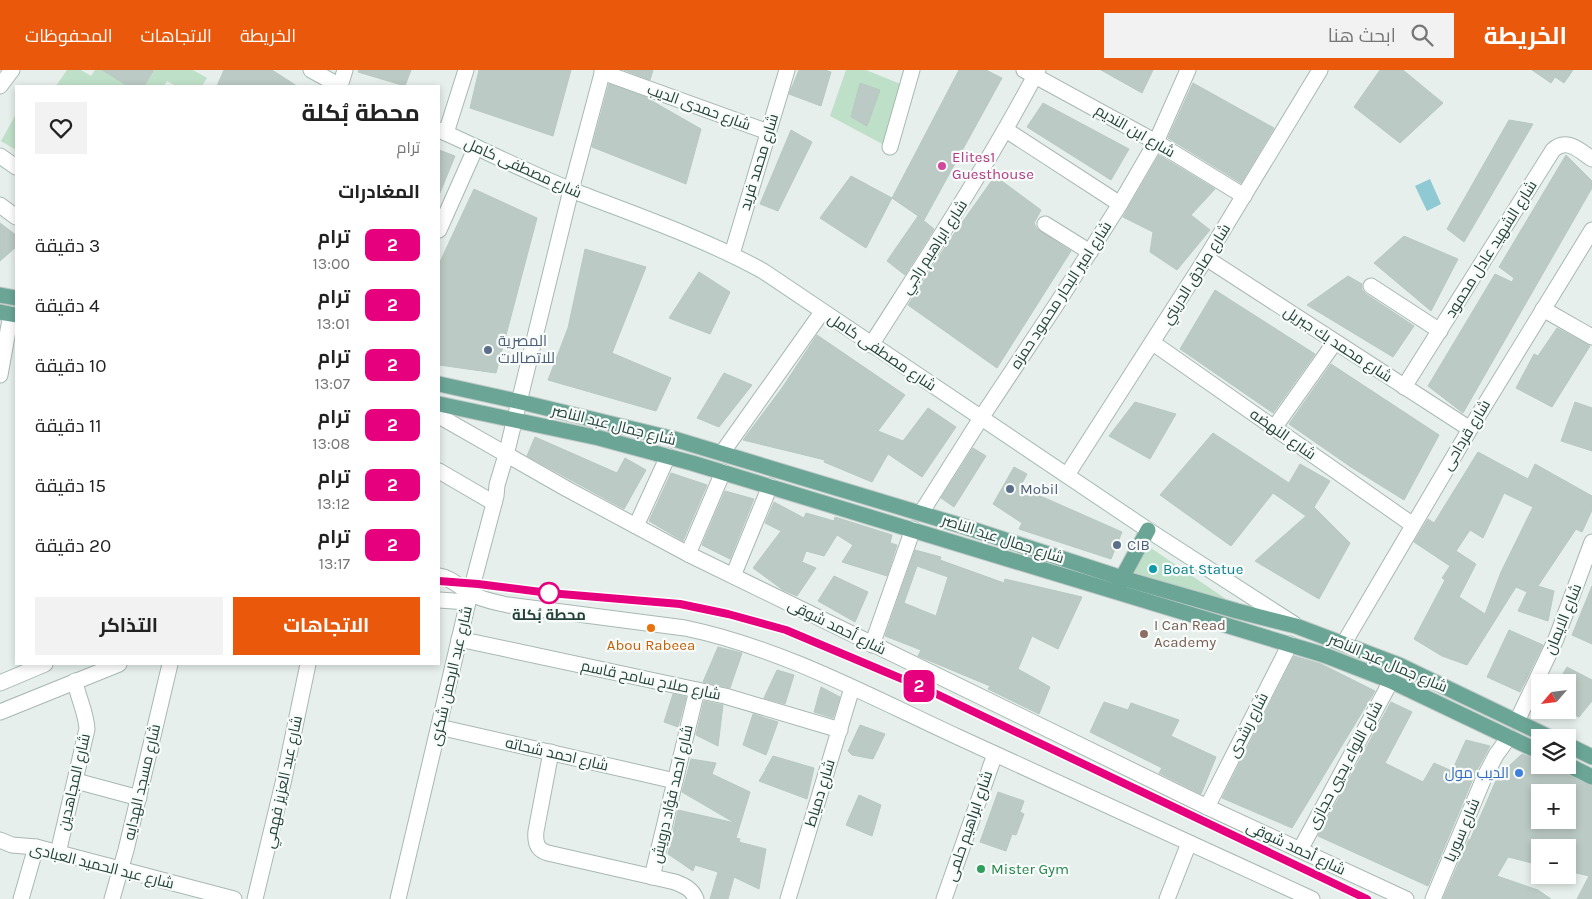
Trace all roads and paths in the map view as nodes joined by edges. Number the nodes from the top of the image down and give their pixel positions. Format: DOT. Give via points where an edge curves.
graph roads {
  1 [pos="12,70"];
  2 [pos="345,70"];
  3 [pos="466,70"];
  4 [pos="787,70"];
  5 [pos="912,70"];
  6 [pos="1188,70"];
  7 [pos="1320,70"];
  8 [pos="602,71"];
  9 [pos="1032,72"];
  10 [pos="318,78"];
  11 [pos="337,85"];
  12 [pos="340,85"];
  13 [pos="0,86"];
  14 [pos="1006,130"];
  15 [pos="442,132"];
  16 [pos="768,132"];
  17 [pos="1156,142"];
  18 [pos="476,147"];
  19 [pos="890,147"];
  20 [pos="0,156"];
  21 [pos="1592,159"];
  22 [pos="15,166"];
  23 [pos="571,190"];
  24 [pos="1244,196"];
  25 [pos="1120,204"];
  26 [pos="0,205"];
  27 [pos="15,216"];
  28 [pos="1045,224"];
  29 [pos="440,228"];
  30 [pos="1592,230"];
  31 [pos="1587,251"];
  32 [pos="1090,252"];
  33 [pos="732,254"];
  34 [pos="1206,258"];
  35 [pos="1371,286"];
  36 [pos="0,295"];
  37 [pos="15,298"];
  38 [pos="1543,310"];
  39 [pos="822,312"];
  40 [pos="9,314"];
  41 [pos="1440,331"];
  42 [pos="1592,337"];
  43 [pos="1335,342"];
  44 [pos="1153,343"];
  45 [pos="871,345"];
  46 [pos="0,375"];
  47 [pos="440,384"];
  48 [pos="1404,387"];
  49 [pos="521,402"];
  50 [pos="440,404"];
  51 [pos="440,417"];
  52 [pos="981,418"];
  53 [pos="516,421"];
  54 [pos="1274,428"];
  55 [pos="1470,429"];
  56 [pos="722,453"];
  57 [pos="506,455"];
  58 [pos="668,456"];
  59 [pos="440,472"];
  60 [pos="723,472"];
  61 [pos="1067,476"];
  62 [pos="770,486"];
  63 [pos="494,503"];
  64 [pos="921,513"];
  65 [pos="1413,525"];
  66 [pos="636,526"];
  67 [pos="913,529"];
  68 [pos="1148,530"];
  69 [pos="1592,542"];
  70 [pos="688,554"];
  71 [pos="440,576"];
  72 [pos="733,576"];
  73 [pos="1120,585"];
  74 [pos="469,598"];
  75 [pos="440,600"];
  76 [pos="1296,626"];
  77 [pos="459,639"];
  78 [pos="1344,643"];
  79 [pos="1290,644"];
  80 [pos="872,645"];
  81 [pos="43,665"];
  82 [pos="116,665"];
  83 [pos="170,665"];
  84 [pos="308,665"];
  85 [pos="75,681"];
  86 [pos="1391,681"];
  87 [pos="0,683"];
  88 [pos="852,688"];
  89 [pos="697,690"];
  90 [pos="0,712"];
  91 [pos="1518,721"];
  92 [pos="439,727"];
  93 [pos="1534,729"];
  94 [pos="840,730"];
  95 [pos="1509,737"];
  96 [pos="1531,748"];
  97 [pos="1576,749"];
  98 [pos="551,752"];
  99 [pos="995,754"];
  100 [pos="1592,757"];
  101 [pos="1576,769"];
  102 [pos="1592,777"];
  103 [pos="76,781"];
  104 [pos="675,781"];
  105 [pos="139,798"];
  106 [pos="1207,807"];
  107 [pos="0,840"];
  108 [pos="1189,843"];
  109 [pos="36,848"];
  110 [pos="1300,850"];
  111 [pos="58,853"];
  112 [pos="121,870"];
  113 [pos="652,877"];
  114 [pos="21,899"];
  115 [pos="112,899"];
  116 [pos="234,899"];
  117 [pos="255,899"];
  118 [pos="398,899"];
  119 [pos="696,899"];
  120 [pos="788,899"];
  121 [pos="944,899"];
  122 [pos="1166,899"];
  123 [pos="1312,899"];
  124 [pos="1406,899"];
  125 [pos="1433,899"];
  1 -- 13 [label="street"];
  2 -- 12 [label="street"];
  3 -- 15 [label="street"];
  4 -- 16 [label="street, شارع محمد فريد"];
  5 -- 19 [label="street"];
  6 -- 17 [label="street, شارع امير البحار محمود حمزه"];
  7 -- 24 [label="street, شارع صادق الدريني"];
  8 -- 16 [label="street, شارع حمدى الديب"];
  8 -- 23 [label="street, شارع عبد الرحمن شكرى"];
  9 -- 14 [label="street, شارع ابراهيم راجي"];
  9 -- 17 [label="street, شارع ابن النديم"];
  10 -- 11 [label="street"];
  14 -- 25 [label="street"];
  14 -- 45 [label="street, شارع ابراهيم راجي"];
  15 -- 18 [label="street, شارع مصطفى كامل"];
  16 -- 33 [label="street, شارع محمد فريد"];
  17 -- 24 [label="street, شارع ابن النديم"];
  17 -- 25 [label="street, شارع امير البحار محمود حمزه"];
  18 -- 23 [label="street, شارع مصطفى كامل"];
  18 -- 29 [label="street"];
  20 -- 22 [label="street"];
  21 -- 41 [label="street, شارع الشهيد عادل محمود" via="1569,144 1560,144 1553,150"];
  23 -- 33 [label="street, شارع مصطفى كامل"];
  23 -- 49 [label="street, شارع عبد الرحمن شكرى"];
  24 -- 34 [label="street, شارع صادق الدريني"];
  25 -- 32 [label="street, شارع امير البحار محمود حمزه"];
  26 -- 27 [label="street"];
  28 -- 32 [label="street"];
  30 -- 31 [label="street, شارع قرداحى"];
  31 -- 38 [label="street, شارع قرداحى"];
  32 -- 52 [label="street, شارع امير البحار محمود حمزه"];
  33 -- 39 [label="street, شارع مصطفى كامل" via="763,271"];
  34 -- 43 [label="street, شارع محمد بك جبريل"];
  34 -- 44 [label="street, شارع صادق الدريني"];
  35 -- 41 [label="street"];
  36 -- 37 [label="main road"];
  38 -- 42 [label="street"];
  38 -- 55 [label="street, شارع قرداحى"];
  39 -- 45 [label="street, شارع مصطفى كامل"];
  39 -- 56 [label="street"];
  40 -- 46 [label="street"];
  41 -- 48 [label="street, شارع الشهيد عادل محمود"];
  43 -- 48 [label="street, شارع محمد بك جبريل"];
  43 -- 54 [label="street"];
  44 -- 54 [label="street, شارع النهضه"];
  44 -- 61 [label="street, شارع صادق الدريني"];
  45 -- 52 [label="street, شارع مصطفى كامل"];
  47 -- 49 [label="main road, شارع جمال عبد الناصر"];
  48 -- 55 [label="street, شارع محمد بك جبريل"];
  49 -- 53 [label="street, شارع عبد الرحمن شكرى"];
  49 -- 56 [label="main road, شارع جمال عبد الناصر"];
  50 -- 53 [label="main road, شارع جمال عبد الناصر"];
  51 -- 57 [label="street, شارع أحمد شوقى"];
  52 -- 61 [label="street, شارع مصطفى كامل"];
  52 -- 64 [label="street, شارع امير البحار محمود حمزه"];
  53 -- 57 [label="street, شارع عبد الرحمن شكرى"];
  53 -- 58 [label="main road, شارع جمال عبد الناصر"];
  54 -- 65 [label="street, شارع النهضه"];
  55 -- 65 [label="street, شارع قرداحى"];
  56 -- 64 [label="main road, شارع جمال عبد الناصر"];
  57 -- 63 [label="street, شارع عبد الرحمن شكرى"];
  57 -- 66 [label="street, شارع أحمد شوقى"];
  58 -- 60 [label="main road, شارع جمال عبد الناصر"];
  58 -- 66 [label="street"];
  59 -- 63 [label="street"];
  60 -- 62 [label="main road, شارع جمال عبد الناصر"];
  60 -- 70 [label="street"];
  61 -- 68 [label="street, شارع مصطفى كامل"];
  62 -- 67 [label="main road, شارع جمال عبد الناصر"];
  62 -- 72 [label="street"];
  63 -- 74 [label="street, شارع عبد الرحمن شكرى"];
  64 -- 73 [label="main road, شارع جمال عبد الناصر"];
  65 -- 78 [label="street, شارع قرداحى"];
  66 -- 70 [label="street, شارع أحمد شوقى"];
  67 -- 73 [label="main road, شارع جمال عبد الناصر"];
  67 -- 80 [label="street"];
  68 -- 73 [label="main road"];
  68 -- 76 [label="street, شارع مصطفى كامل"];
  69 -- 91 [label="street, شارع الايمان" via="1556,639"];
  70 -- 72 [label="street, شارع أحمد شوقى"];
  71 -- 74 [label="street" via="451,580"];
  72 -- 80 [label="street, شارع أحمد شوقى"];
  73 -- 76 [label="main road, شارع جمال عبد الناصر"];
  73 -- 79 [label="main road, شارع جمال عبد الناصر"];
  74 -- 75 [label="street"];
  74 -- 77 [label="street, شارع عبد الرحمن شكرى"];
  74 -- 88 [label="street" via="713,634 767,650"];
  76 -- 78 [label="main road, شارع جمال عبد الناصر"];
  77 -- 89 [label="street, شارع صلاح سامح قاسم"];
  77 -- 92 [label="street, شارع عبد الرحمن شكرى"];
  78 -- 91 [label="main road, شارع جمال عبد الناصر"];
  79 -- 86 [label="main road, شارع جمال عبد الناصر"];
  79 -- 106 [label="street, شارع رشدى"];
  80 -- 106 [label="street, شارع أحمد شوقى"];
  81 -- 87 [label="street"];
  82 -- 85 [label="street"];
  83 -- 105 [label="street, شارع مسجد الهدايه"];
  84 -- 117 [label="street, شارع عبد العزيز فهمي"];
  85 -- 90 [label="street"];
  85 -- 103 [label="street, شارع المجاهدين" via="87,729"];
  86 -- 95 [label="main road, شارع جمال عبد الناصر"];
  86 -- 110 [label="street, شارع اللواء يحيي حجازى"];
  88 -- 94 [label="street, شارع دمياط"];
  88 -- 99 [label="street"];
  89 -- 94 [label="street, شارع صلاح سامح قاسم"];
  89 -- 104 [label="street, شارع احمد فؤاد درويش"];
  91 -- 93 [label="main road, شارع جمال عبد الناصر"];
  92 -- 98 [label="street, شارع احمد شحاته"];
  92 -- 118 [label="street, شارع عبد الرحمن شكرى"];
  94 -- 120 [label="street, شارع دمياط"];
  95 -- 96 [label="main road, شارع جمال عبد الناصر"];
  95 -- 125 [label="street, شارع سوريا" via="1484,778"];
  97 -- 100 [label="main road"];
  98 -- 104 [label="street, شارع احمد شحاته"];
  98 -- 113 [label="street" via="535,835 539,849"];
  99 -- 108 [label="street"];
  99 -- 121 [label="street, شارع ابراهيم حلمى"];
  101 -- 102 [label="main road"];
  103 -- 105 [label="street"];
  103 -- 111 [label="street, شارع المجاهدين"];
  104 -- 113 [label="street, شارع احمد فؤاد درويش"];
  105 -- 112 [label="street, شارع مسجد الهدايه"];
  106 -- 110 [label="street, شارع أحمد شوقى"];
  107 -- 109 [label="street, شارع عبد الحميد العبادى"];
  108 -- 122 [label="street"];
  108 -- 123 [label="street"];
  109 -- 111 [label="street, شارع عبد الحميد العبادى"];
  109 -- 114 [label="street"];
  110 -- 124 [label="street, شارع أحمد شوقى"];
  111 -- 112 [label="street, شارع عبد الحميد العبادى"];
  112 -- 115 [label="street, شارع مسجد الهدايه"];
  112 -- 116 [label="street, شارع عبد الحميد العبادى"];
  113 -- 119 [label="street, شارع احمد فؤاد درويش" via="687,887"];
}
